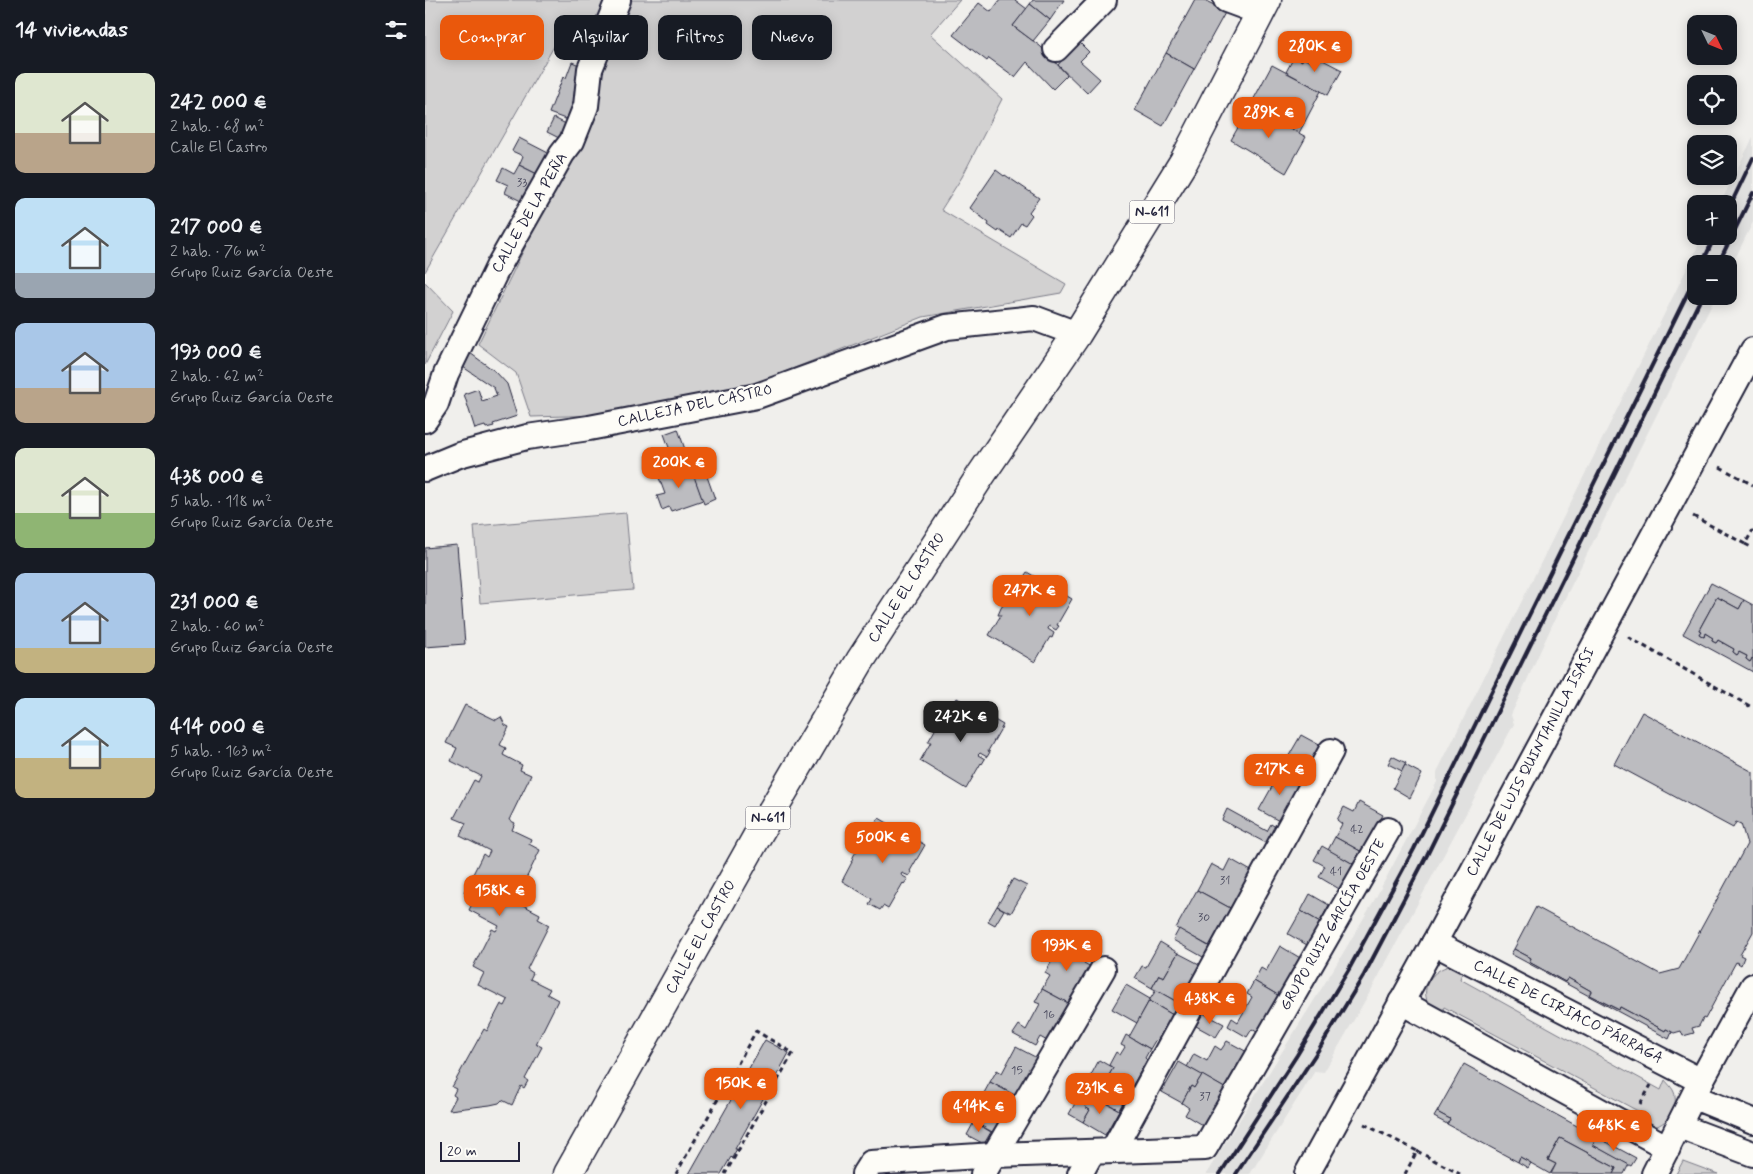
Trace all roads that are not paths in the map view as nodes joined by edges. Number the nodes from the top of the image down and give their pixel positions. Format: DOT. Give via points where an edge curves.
graph roads {
  1 [pos="618,0"];
  2 [pos="1104,0"];
  3 [pos="1226,0"];
  4 [pos="1264,6"];
  5 [pos="1056,49"];
  6 [pos="1077,334"];
  7 [pos="1753,350"];
  8 [pos="425,420"];
  9 [pos="425,470"];
  10 [pos="1331,751"];
  11 [pos="1388,830"];
  12 [pos="1434,943"];
  13 [pos="1103,969"];
  14 [pos="1753,986"];
  15 [pos="1401,1002"];
  16 [pos="1697,1089"];
  17 [pos="1753,1121"];
  18 [pos="1679,1126"];
  19 [pos="1668,1148"];
  20 [pos="1102,1151"];
  21 [pos="1753,1154"];
  22 [pos="989,1164"];
  23 [pos="568,1174"];
  24 [pos="864,1174"];
  25 [pos="1080,1174"];
  26 [pos="1307,1174"];
  27 [pos="1655,1174"];
  1 -- 8 [label="street, CALLE DE LA PEÑA" via="590,69 586,106 572,141 498,267 446,374 436,404"];
  2 -- 5 [label="street"];
  3 -- 4 [label="street, CALLE EL CASTRO"];
  4 -- 6 [label="highway, CALLE EL CASTRO / N-611" via="1184,161"];
  6 -- 9 [label="street, CALLEJA DEL CASTRO" via="1034,318 947,327 757,396 527,436 459,455"];
  6 -- 23 [label="highway, CALLE EL CASTRO / N-611" via="859,661"];
  7 -- 12 [label="street, CALLE DE LUIS QUINTANILLA ISASI"];
  10 -- 20 [label="street"];
  11 -- 20 [label="street, GRUPO RUIZ GARCÍA OESTE" via="1205,1148"];
  12 -- 15 [label="street, CALLE DE LUIS QUINTANILLA ISASI"];
  12 -- 16 [label="street, CALLE DE CIRIACO PÁRRAGA"];
  13 -- 22 [label="street"];
  14 -- 16 [label="street"];
  15 -- 19 [label="street"];
  15 -- 26 [label="street, CALLE DE LUIS QUINTANILLA ISASI"];
  16 -- 17 [label="street, CALLE DE CIRIACO PÁRRAGA"];
  16 -- 18 [label="street"];
  18 -- 19 [label="street"];
  18 -- 21 [label="street"];
  19 -- 27 [label="street"];
  20 -- 22 [label="street, GRUPO RUIZ GARCÍA OESTE"];
  20 -- 25 [label="street"];
  22 -- 24 [label="street, GRUPO RUIZ GARCÍA OESTE" via="871,1163"];
}
